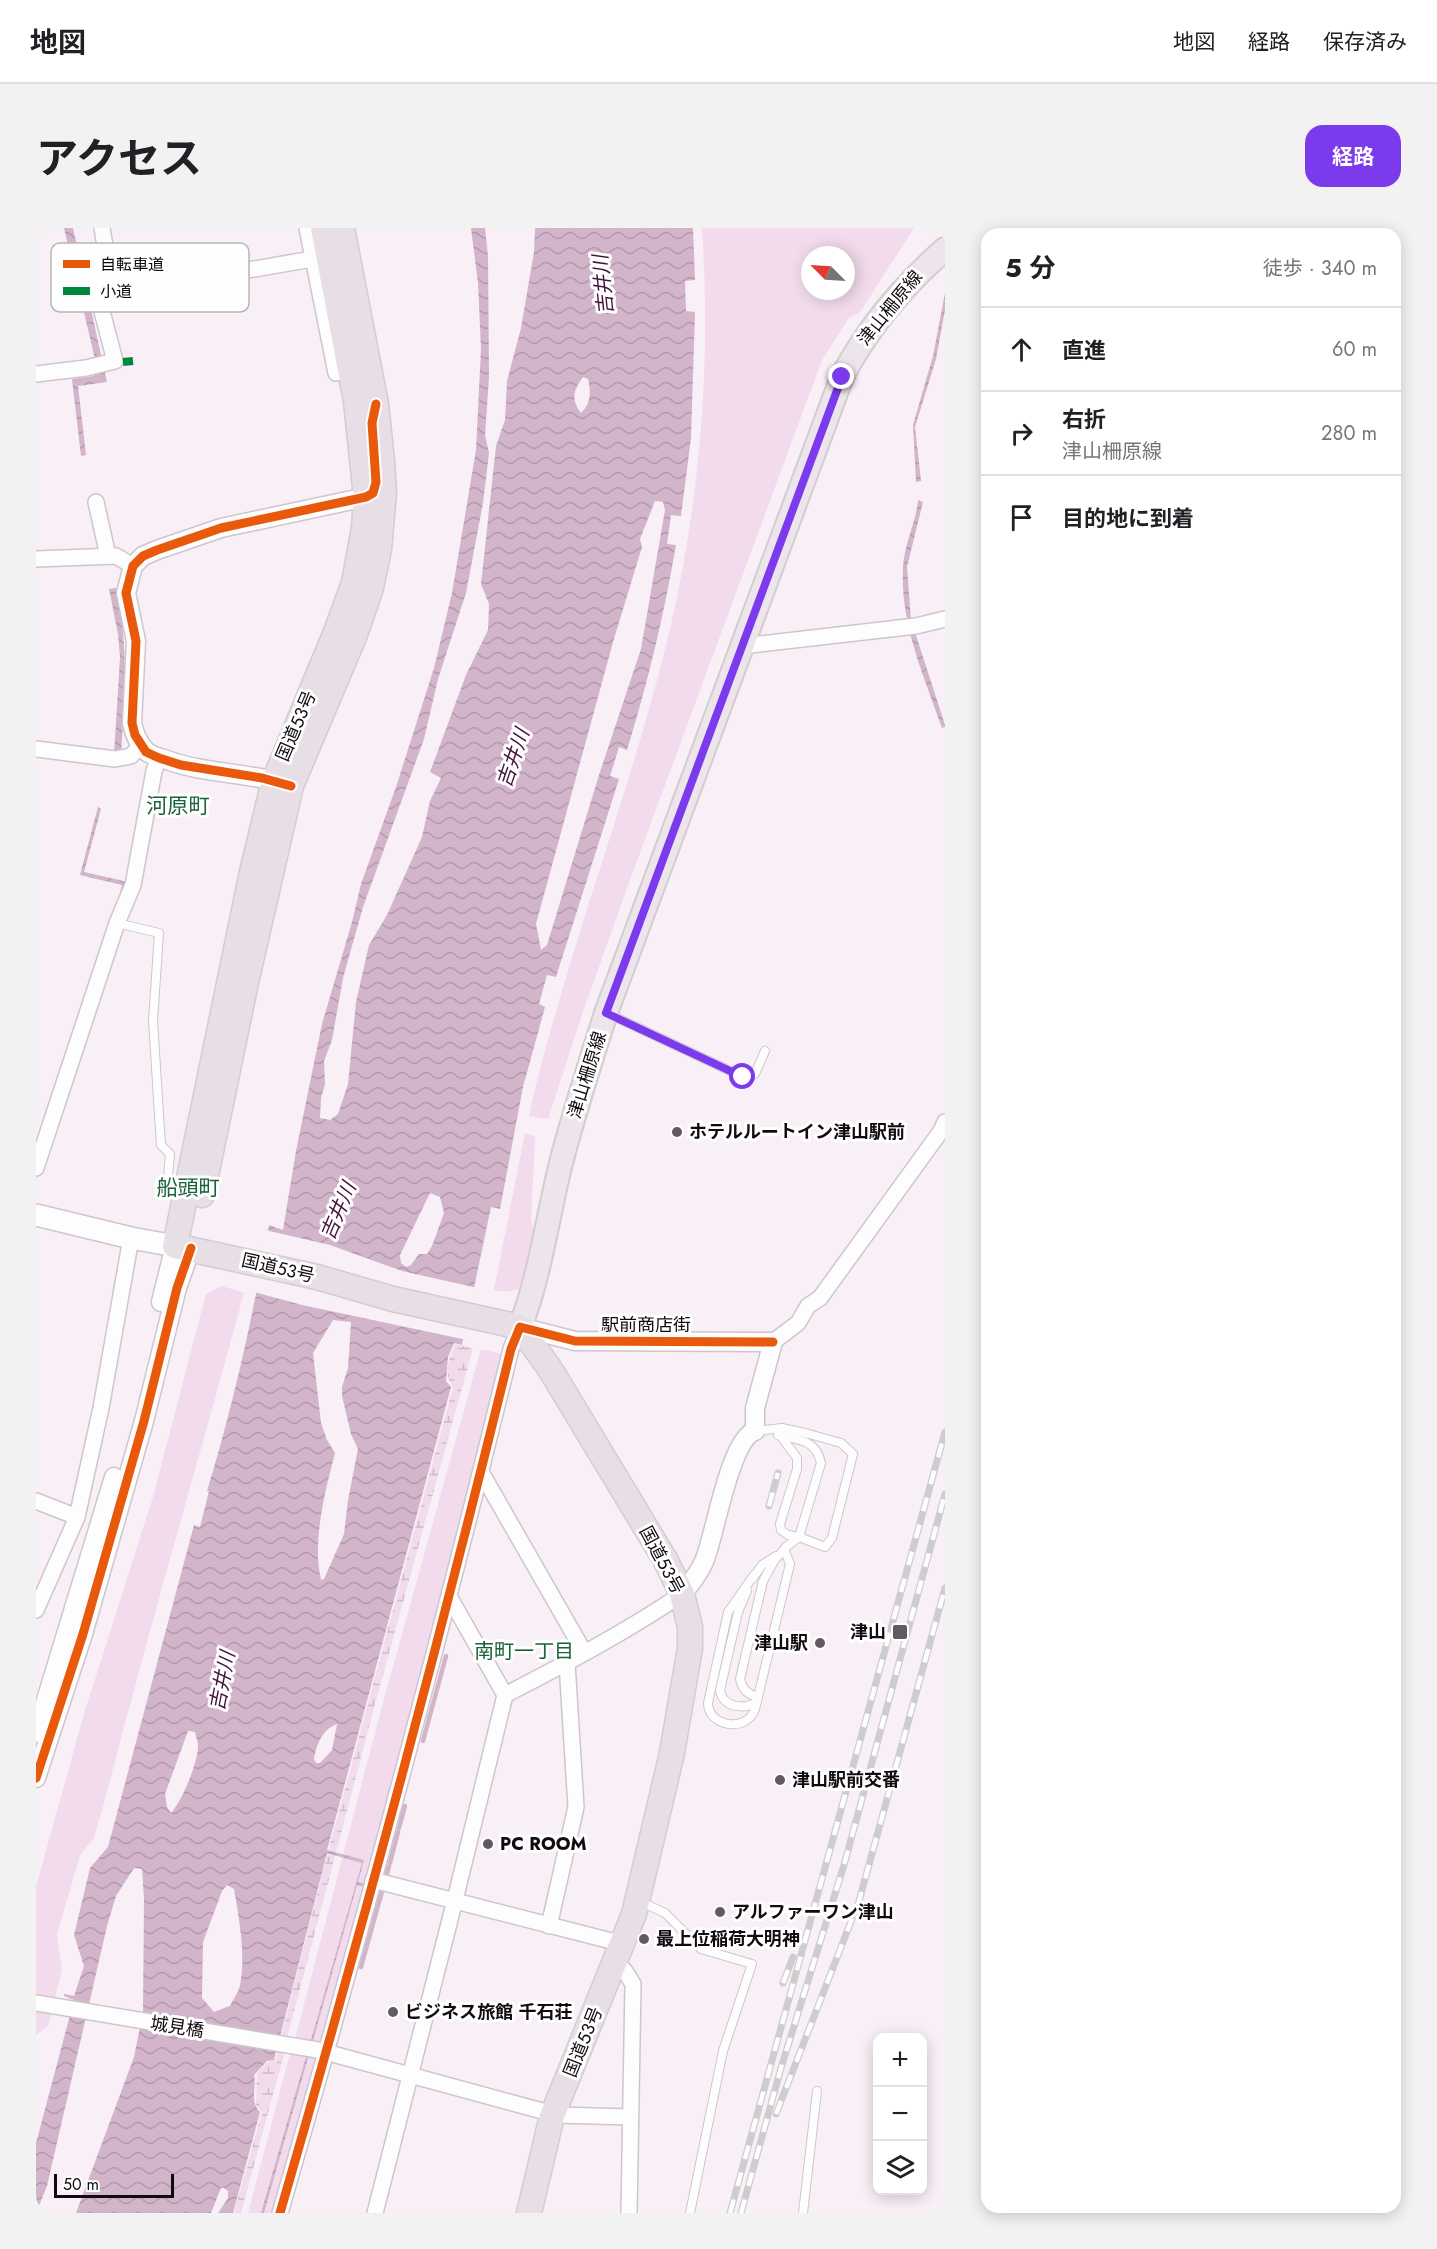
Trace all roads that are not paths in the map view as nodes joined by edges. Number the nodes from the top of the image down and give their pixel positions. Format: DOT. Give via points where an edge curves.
graph roads {
  1 [pos="102,228"];
  2 [pos="307,228"];
  3 [pos="323,228"];
  4 [pos="342,228"];
  5 [pos="104,243"];
  6 [pos="945,249"];
  7 [pos="312,259"];
  8 [pos="249,270"];
  9 [pos="102,312"];
  10 [pos="350,370"];
  11 [pos="36,374"];
  12 [pos="376,404"];
  13 [pos="366,497"];
  14 [pos="96,502"];
  15 [pos="108,556"];
  16 [pos="36,559"];
  17 [pos="133,566"];
  18 [pos="945,619"];
  19 [pos="742,646"];
  20 [pos="141,745"];
  21 [pos="36,749"];
  22 [pos="159,758"];
  23 [pos="283,784"];
  24 [pos="117,923"];
  25 [pos="606,1013"];
  26 [pos="765,1051"];
  27 [pos="945,1122"];
  28 [pos="36,1168"];
  29 [pos="185,1201"];
  30 [pos="36,1215"];
  31 [pos="131,1238"];
  32 [pos="188,1248"];
  33 [pos="516,1327"];
  34 [pos="773,1342"];
  35 [pos="759,1431"];
  36 [pos="780,1435"];
  37 [pos="481,1472"];
  38 [pos="36,1501"];
  39 [pos="77,1517"];
  40 [pos="799,1537"];
  41 [pos="785,1551"];
  42 [pos="754,1575"];
  43 [pos="682,1594"];
  44 [pos="450,1598"];
  45 [pos="36,1610"];
  46 [pos="584,1652"];
  47 [pos="567,1663"];
  48 [pos="505,1695"];
  49 [pos="757,1700"];
  50 [pos="37,1726"];
  51 [pos="36,1778"];
  52 [pos="373,1880"];
  53 [pos="455,1900"];
  54 [pos="638,1900"];
  55 [pos="549,1926"];
  56 [pos="619,1953"];
  57 [pos="36,2003"];
  58 [pos="323,2051"];
  59 [pos="411,2074"];
  60 [pos="817,2091"];
  61 [pos="554,2114"];
  62 [pos="630,2117"];
  63 [pos="280,2213"];
  64 [pos="375,2213"];
  65 [pos="529,2213"];
  66 [pos="629,2213"];
  67 [pos="690,2213"];
  68 [pos="802,2213"];
  1 -- 5 [label="street"];
  2 -- 7 [label="street"];
  3 -- 10 [label="highway, 国道53号"];
  4 -- 12 [label="highway, 国道53号"];
  6 -- 19 [label="main road, 津山柵原線" via="874,324 842,377"];
  7 -- 8 [label="street"];
  7 -- 10 [label="street" via="336,373"];
  9 -- 11 [label="street" via="115,361"];
  10 -- 13 [label="highway, 国道53号" via="363,447"];
  12 -- 13 [label="street" via="372,423 375,482 373,493"];
  12 -- 23 [label="highway, 国道53号" via="384,492 371,588 354,637"];
  13 -- 17 [label="street" via="221,528 143,556"];
  13 -- 23 [label="highway, 国道53号" via="354,583"];
  14 -- 15 [label="street"];
  15 -- 16 [label="street"];
  15 -- 17 [label="street" via="117,556"];
  17 -- 20 [label="street" via="126,593 136,641 132,723"];
  18 -- 19 [label="street" via="910,627"];
  19 -- 25 [label="main road, 津山柵原線"];
  20 -- 21 [label="street" via="131,756 115,759"];
  20 -- 22 [label="street"];
  22 -- 23 [label="street"];
  22 -- 24 [label="street" via="133,885"];
  23 -- 29 [label="highway, 国道53号" via="252,872"];
  23 -- 32 [label="highway, 国道53号" via="245,987"];
  24 -- 28 [label="street"];
  24 -- 29 [label="lane" via="159,933 153,1021 161,1145 170,1154 167,1189"];
  25 -- 26 [label="lane" via="743,1077 755,1074"];
  25 -- 33 [label="main road, 津山柵原線" via="566,1143 530,1301"];
  27 -- 34 [label="street" via="820,1298 808,1306 793,1328"];
  29 -- 32 [label="highway, 国道53号"];
  30 -- 31 [label="main road"];
  31 -- 32 [label="main road"];
  31 -- 39 [label="street"];
  32 -- 33 [label="highway, 国道53号"];
  32 -- 50 [label="street"];
  32 -- 51 [label="street" via="83,1634"];
  33 -- 34 [label="street, 駅前商店街" via="575,1341"];
  33 -- 37 [label="street"];
  33 -- 43 [label="highway, 国道53号" via="550,1369"];
  34 -- 35 [label="street" via="755,1408"];
  35 -- 36 [label="lane"];
  35 -- 40 [label="lane" via="782,1428 809,1434 841,1443 853,1454 830,1542 825,1547"];
  35 -- 43 [label="street" via="744,1438 705,1560"];
  36 -- 40 [label="lane" via="797,1458 781,1530"];
  36 -- 40 [label="lane" via="810,1443 819,1453 821,1463"];
  37 -- 44 [label="street"];
  37 -- 46 [label="street"];
  38 -- 39 [label="street"];
  39 -- 45 [label="street"];
  40 -- 41 [label="lane"];
  41 -- 42 [label="lane" via="762,1565"];
  41 -- 49 [label="lane" via="790,1564"];
  41 -- 49 [label="lane" via="763,1581 741,1673 744,1689"];
  42 -- 49 [label="lane" via="738,1612 720,1690 729,1703 746,1707"];
  42 -- 49 [label="lane" via="728,1612 708,1708 716,1720 738,1725 751,1718"];
  43 -- 46 [label="street"];
  43 -- 54 [label="highway, 国道53号" via="690,1627 690,1648 672,1753"];
  44 -- 48 [label="street"];
  44 -- 52 [label="street"];
  46 -- 47 [label="street"];
  47 -- 48 [label="street"];
  47 -- 55 [label="street" via="576,1807"];
  48 -- 53 [label="street"];
  52 -- 53 [label="street"];
  52 -- 58 [label="street"];
  53 -- 55 [label="street"];
  53 -- 59 [label="street"];
  54 -- 56 [label="highway, 国道53号"];
  54 -- 67 [label="lane" via="665,1913 701,1949 752,1964 723,2051"];
  55 -- 56 [label="street"];
  56 -- 61 [label="highway, 国道53号"];
  56 -- 62 [label="street" via="633,1983"];
  57 -- 58 [label="street, 城見橋"];
  58 -- 59 [label="street, 城見橋"];
  58 -- 63 [label="street"];
  59 -- 61 [label="street, 城見橋"];
  59 -- 64 [label="street"];
  60 -- 68 [label="lane"];
  61 -- 62 [label="street, 城見橋"];
  61 -- 65 [label="highway, 国道53号"];
  62 -- 66 [label="street"];
}
